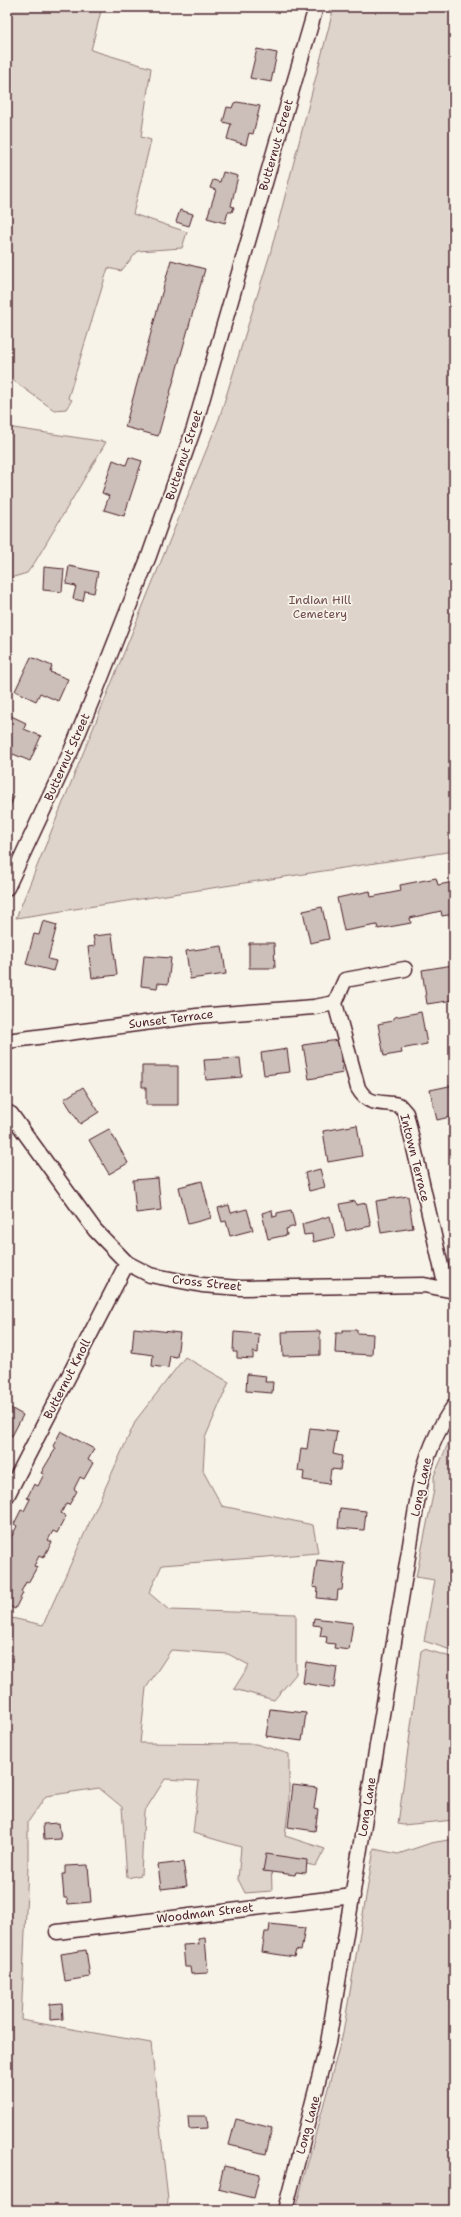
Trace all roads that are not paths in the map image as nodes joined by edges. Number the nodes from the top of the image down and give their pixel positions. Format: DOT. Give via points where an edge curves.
graph roads {
  1 [pos="316,7"];
  2 [pos="7,888"];
  3 [pos="405,969"];
  4 [pos="335,1003"];
  5 [pos="7,1041"];
  6 [pos="8,1111"];
  7 [pos="127,1263"];
  8 [pos="450,1290"];
  9 [pos="454,1406"];
  10 [pos="7,1496"];
  11 [pos="353,1896"];
  12 [pos="57,1932"];
  13 [pos="285,2210"];
  1 -- 2 [label="street, Butternut Street" via="194,428 173,491 71,751"];
  3 -- 4 [label="street" via="345,980"];
  4 -- 5 [label="street, Sunset Terrace" via="314,1007 197,1016"];
  4 -- 8 [label="street, Intown Terrace" via="358,1088 363,1097 373,1103 399,1105 406,1113"];
  6 -- 7 [label="street, Cross Street" via="95,1230"];
  7 -- 8 [label="street, Cross Street" via="150,1275 202,1286 424,1286"];
  7 -- 10 [label="street, Butternut Knoll"];
  9 -- 11 [label="street, Long Lane" via="445,1418 424,1464"];
  11 -- 12 [label="street, Woodman Street"];
  11 -- 13 [label="street, Long Lane" via="328,2043"];
}
